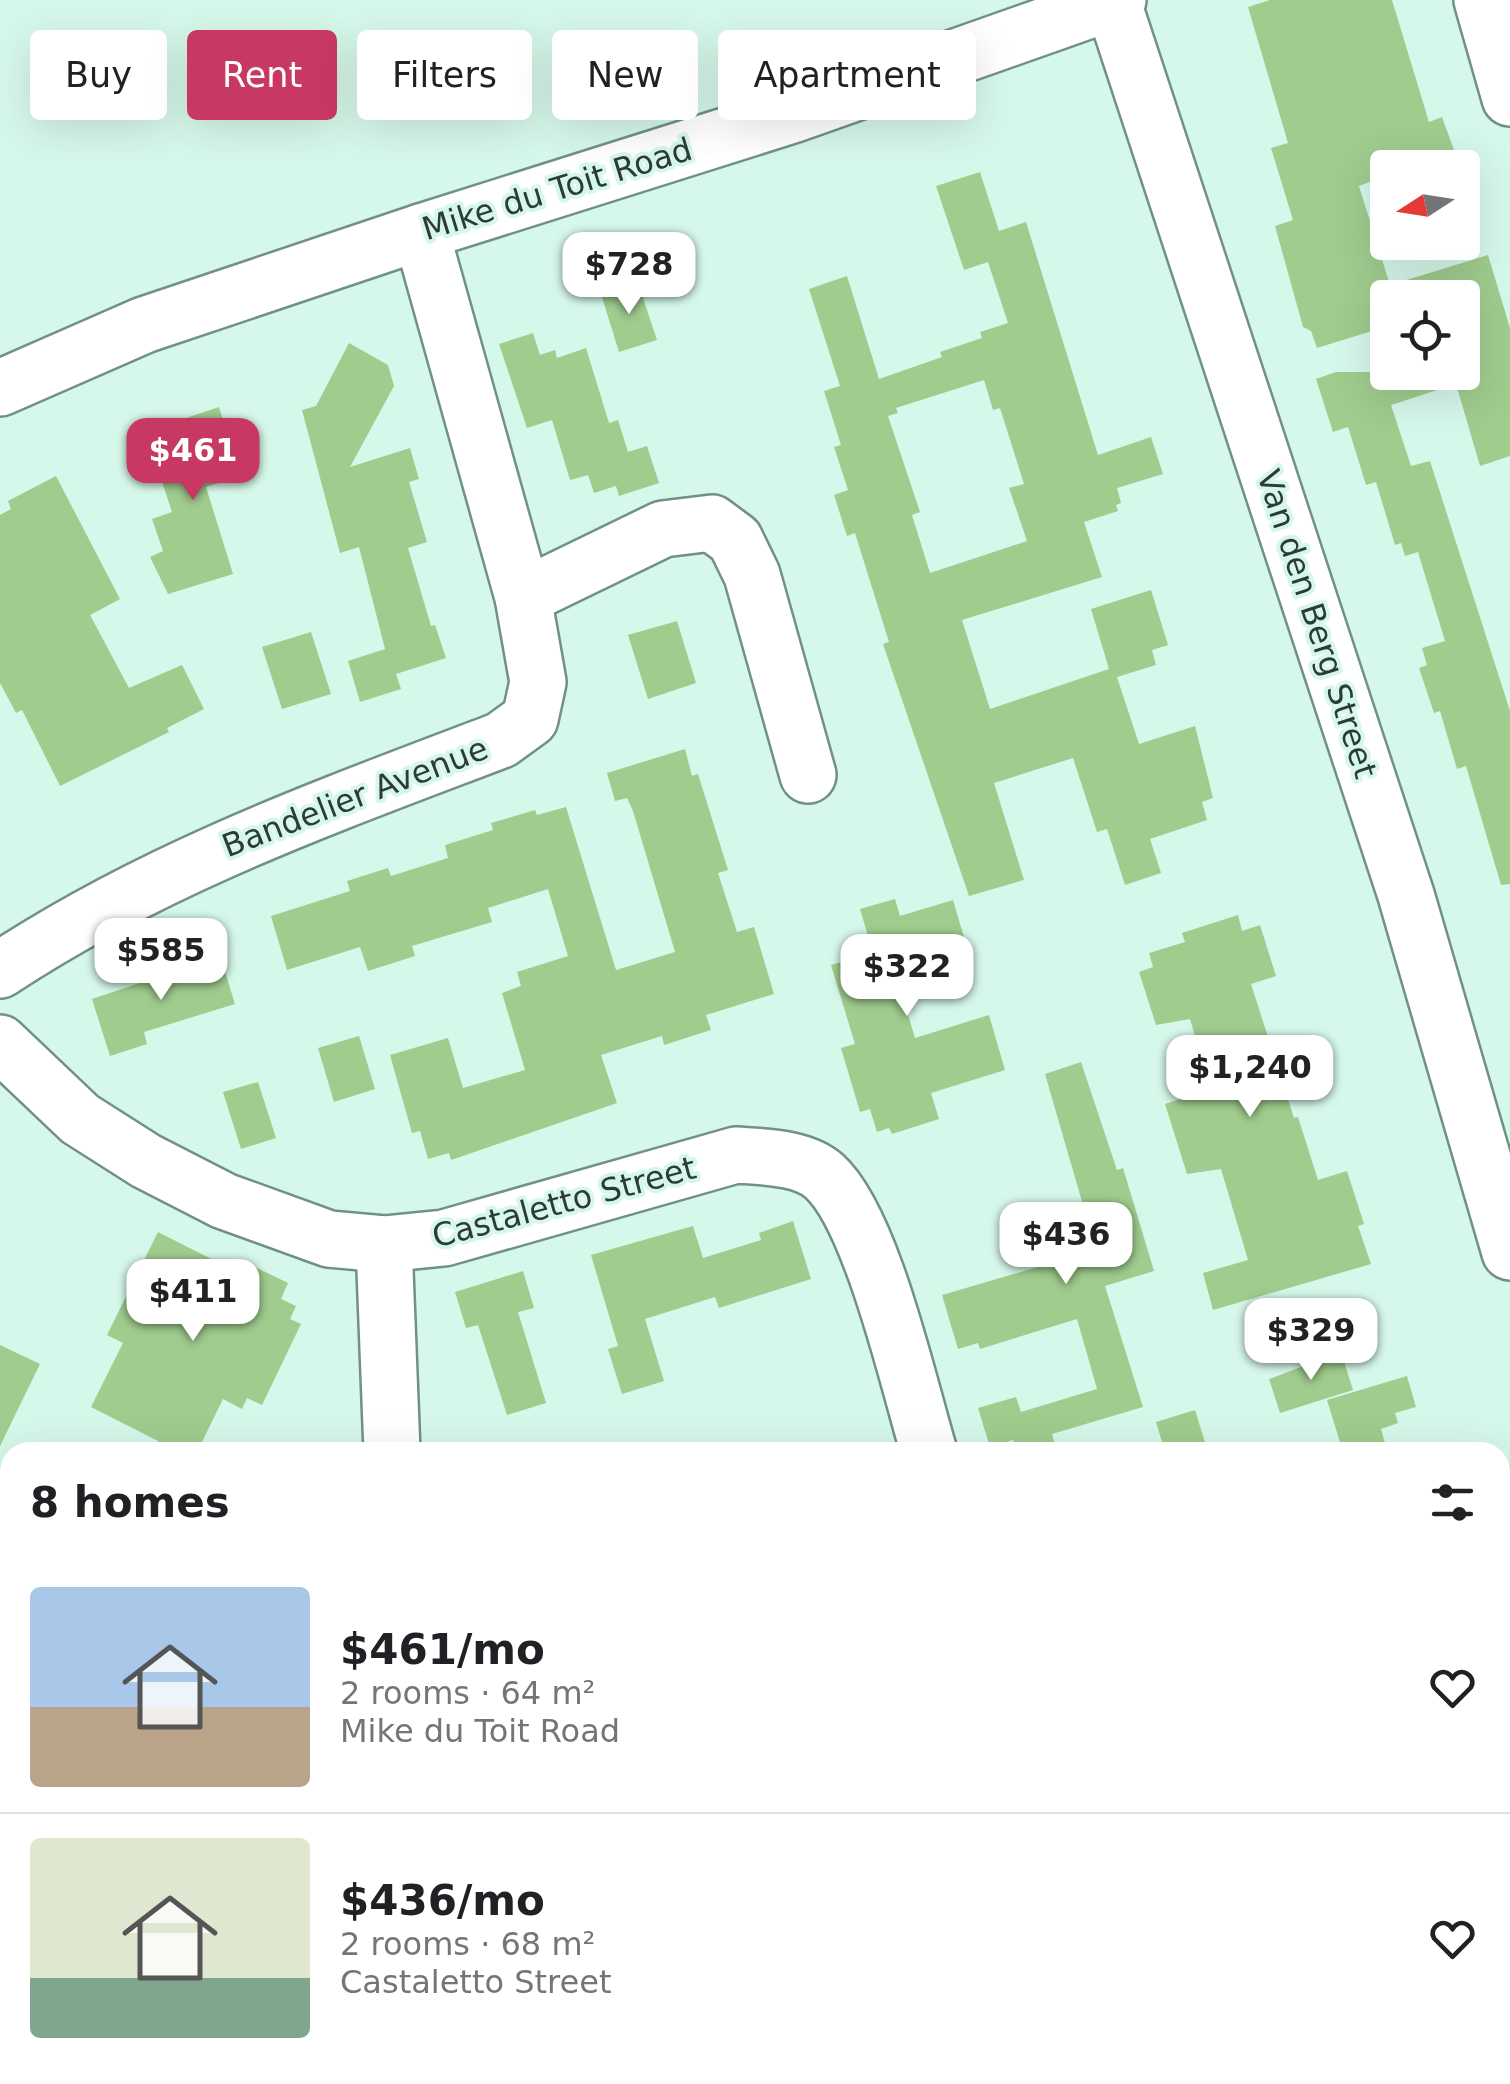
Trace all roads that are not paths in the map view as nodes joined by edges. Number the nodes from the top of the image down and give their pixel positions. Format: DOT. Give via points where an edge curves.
graph roads {
  1 [pos="1482,0"];
  2 [pos="1115,1"];
  3 [pos="1510,98"];
  4 [pos="421,232"];
  5 [pos="0,388"];
  6 [pos="523,597"];
  7 [pos="808,774"];
  8 [pos="0,970"];
  9 [pos="0,1043"];
  10 [pos="384,1244"];
  11 [pos="1510,1252"];
  12 [pos="392,1442"];
  13 [pos="926,1442"];
  1 -- 3 [label="street"];
  2 -- 4 [label="street, Mike du Toit Road" via="792,115"];
  2 -- 11 [label="street, Van den Berg Street" via="1406,895"];
  4 -- 5 [label="street, Mike du Toit Road" via="144,325"];
  4 -- 6 [label="street, Bandelier Avenue"];
  6 -- 7 [label="street" via="663,528 712,523 735,540 752,574"];
  6 -- 8 [label="street, Bandelier Avenue" via="538,682 530,719 502,740 226,845 74,920"];
  9 -- 10 [label="street, Castaletto Street" via="80,1119 146,1161 224,1201 330,1239"];
  10 -- 12 [label="street"];
  10 -- 13 [label="street, Castaletto Street" via="444,1238 736,1155 781,1158 821,1173 844,1199 864,1239"];
}
